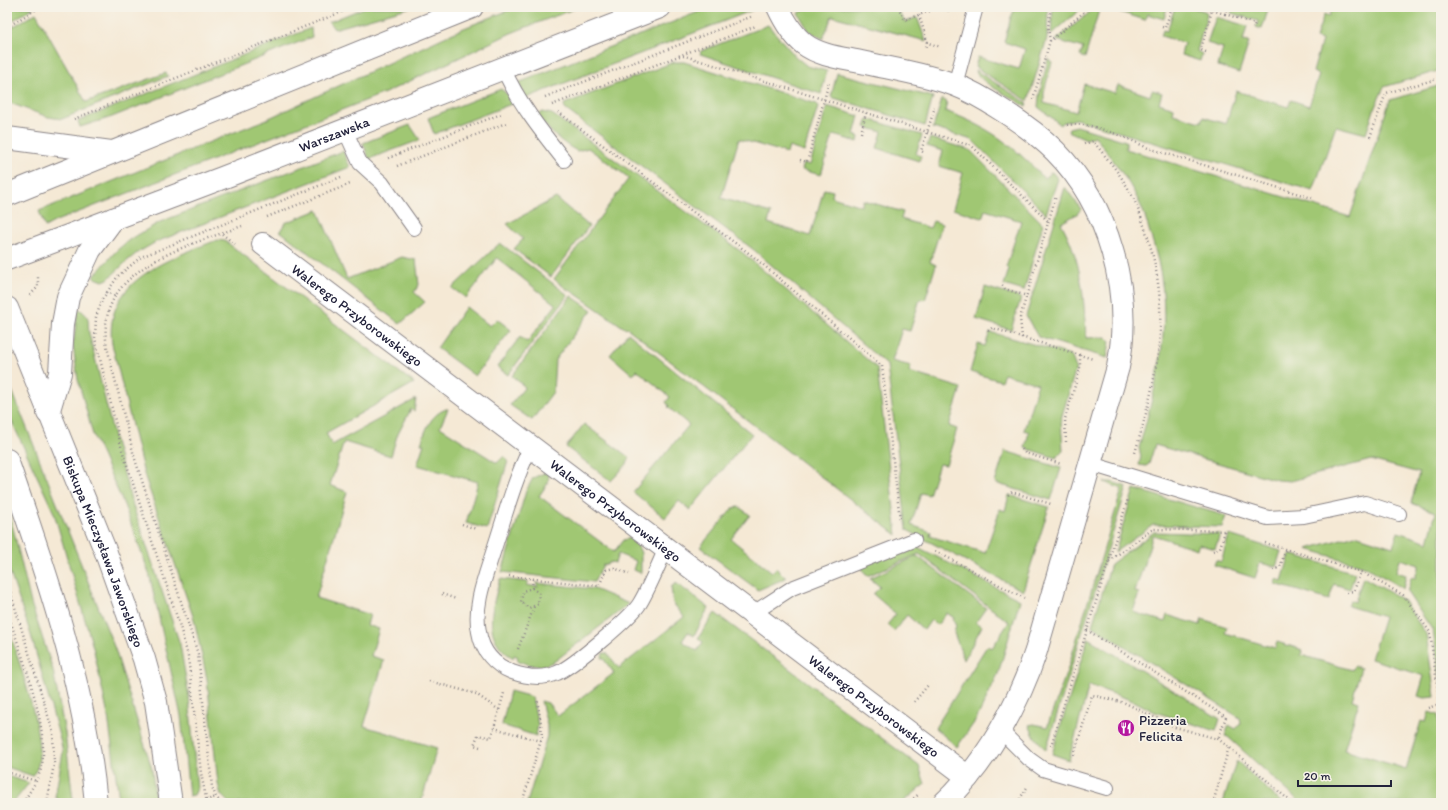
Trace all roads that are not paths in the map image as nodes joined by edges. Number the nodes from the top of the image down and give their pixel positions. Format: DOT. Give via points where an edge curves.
graph roads {
  1 [pos="472,7"];
  2 [pos="660,7"];
  3 [pos="778,7"];
  4 [pos="976,7"];
  5 [pos="503,68"];
  6 [pos="955,85"];
  7 [pos="345,130"];
  8 [pos="7,138"];
  9 [pos="111,152"];
  10 [pos="564,160"];
  11 [pos="7,194"];
  12 [pos="113,219"];
  13 [pos="414,228"];
  14 [pos="262,244"];
  15 [pos="7,259"];
  16 [pos="7,308"];
  17 [pos="48,413"];
  18 [pos="530,446"];
  19 [pos="7,460"];
  20 [pos="1091,464"];
  21 [pos="1399,514"];
  22 [pos="914,540"];
  23 [pos="666,548"];
  24 [pos="752,614"];
  25 [pos="1000,730"];
  26 [pos="968,777"];
  27 [pos="1107,788"];
  28 [pos="96,803"];
  29 [pos="171,803"];
  30 [pos="944,803"];
  1 -- 9 [label="street"];
  2 -- 5 [label="street, Warszawska"];
  3 -- 6 [label="street" via="790,28 803,43 819,52"];
  4 -- 6 [label="lane"];
  5 -- 7 [label="street, Warszawska"];
  5 -- 10 [label="lane" via="534,123"];
  6 -- 20 [label="street" via="1010,116 1056,152 1083,187 1100,218 1111,246 1120,293 1121,351"];
  7 -- 12 [label="street, Warszawska"];
  7 -- 13 [label="lane" via="360,163 382,183"];
  8 -- 9 [label="street"];
  9 -- 11 [label="street"];
  12 -- 15 [label="street, Warszawska"];
  12 -- 17 [label="street" via="90,250 68,297 63,324 60,373"];
  14 -- 18 [label="street, Walerego Przyborowskiego"];
  16 -- 17 [label="street, Biskupa Mieczysława Jaworskiego"];
  17 -- 29 [label="street, Biskupa Mieczysława Jaworskiego" via="105,550 144,659 161,727"];
  18 -- 23 [label="street, Walerego Przyborowskiego"];
  18 -- 23 [label="lane" via="513,489 480,600 478,624 482,644 492,659 502,667 520,674 540,676 557,673 575,662 640,604"];
  19 -- 28 [label="street" via="50,583 68,644 82,707"];
  20 -- 21 [label="lane" via="1268,518 1304,516 1365,503"];
  20 -- 25 [label="street" via="1029,674 1016,704"];
  22 -- 24 [label="lane" via="792,588"];
  23 -- 24 [label="street, Walerego Przyborowskiego"];
  24 -- 26 [label="street, Walerego Przyborowskiego"];
  25 -- 26 [label="street"];
  25 -- 27 [label="lane" via="1043,770"];
  26 -- 30 [label="street"];
}
